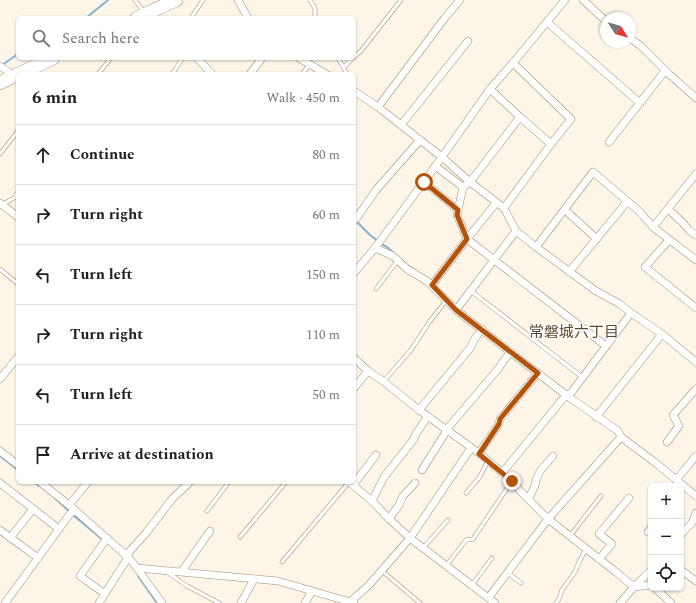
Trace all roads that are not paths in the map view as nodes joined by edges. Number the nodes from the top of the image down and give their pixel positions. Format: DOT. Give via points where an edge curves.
graph roads {
  1 [pos="135,0"];
  2 [pos="176,0"];
  3 [pos="203,0"];
  4 [pos="238,0"];
  5 [pos="310,0"];
  6 [pos="401,0"];
  7 [pos="460,0"];
  8 [pos="565,0"];
  9 [pos="583,0"];
  10 [pos="143,16"];
  11 [pos="146,16"];
  12 [pos="192,16"];
  13 [pos="247,16"];
  14 [pos="315,16"];
  15 [pos="600,16"];
  16 [pos="547,22"];
  17 [pos="468,41"];
  18 [pos="636,42"];
  19 [pos="356,56"];
  20 [pos="48,60"];
  21 [pos="109,60"];
  22 [pos="182,60"];
  23 [pos="199,60"];
  24 [pos="260,60"];
  25 [pos="303,60"];
  26 [pos="339,60"];
  27 [pos="352,60"];
  28 [pos="513,63"];
  29 [pos="310,64"];
  30 [pos="0,66"];
  31 [pos="344,67"];
  32 [pos="665,71"];
  33 [pos="26,72"];
  34 [pos="100,72"];
  35 [pos="173,72"];
  36 [pos="210,72"];
  37 [pos="252,72"];
  38 [pos="304,72"];
  39 [pos="323,72"];
  40 [pos="346,72"];
  41 [pos="16,75"];
  42 [pos="16,77"];
  43 [pos="0,83"];
  44 [pos="490,90"];
  45 [pos="356,92"];
  46 [pos="696,98"];
  47 [pos="640,103"];
  48 [pos="378,107"];
  49 [pos="520,117"];
  50 [pos="401,125"];
  51 [pos="16,134"];
  52 [pos="420,140"];
  53 [pos="609,142"];
  54 [pos="551,144"];
  55 [pos="0,154"];
  56 [pos="442,157"];
  57 [pos="435,166"];
  58 [pos="696,174"];
  59 [pos="424,182"];
  60 [pos="470,182"];
  61 [pos="463,187"];
  62 [pos="16,195"];
  63 [pos="628,202"];
  64 [pos="496,203"];
  65 [pos="1,204"];
  66 [pos="504,208"];
  67 [pos="668,209"];
  68 [pos="458,210"];
  69 [pos="565,210"];
  70 [pos="16,216"];
  71 [pos="356,219"];
  72 [pos="653,227"];
  73 [pos="516,231"];
  74 [pos="696,235"];
  75 [pos="467,239"];
  76 [pos="597,239"];
  77 [pos="669,240"];
  78 [pos="536,247"];
  79 [pos="374,248"];
  80 [pos="398,260"];
  81 [pos="494,260"];
  82 [pos="696,260"];
  83 [pos="0,269"];
  84 [pos="356,270"];
  85 [pos="569,272"];
  86 [pos="16,282"];
  87 [pos="432,285"];
  88 [pos="376,289"];
  89 [pos="471,290"];
  90 [pos="446,300"];
  91 [pos="696,308"];
  92 [pos="456,310"];
  93 [pos="631,313"];
  94 [pos="482,329"];
  95 [pos="662,334"];
  96 [pos="606,346"];
  97 [pos="510,352"];
  98 [pos="16,359"];
  99 [pos="356,360"];
  100 [pos="696,362"];
  101 [pos="368,371"];
  102 [pos="538,373"];
  103 [pos="582,377"];
  104 [pos="0,379"];
  105 [pos="384,381"];
  106 [pos="356,386"];
  107 [pos="696,389"];
  108 [pos="566,395"];
  109 [pos="419,410"];
  110 [pos="428,416"];
  111 [pos="596,417"];
  112 [pos="447,429"];
  113 [pos="622,437"];
  114 [pos="667,442"];
  115 [pos="471,448"];
  116 [pos="0,451"];
  117 [pos="479,454"];
  118 [pos="376,455"];
  119 [pos="553,456"];
  120 [pos="696,456"];
  121 [pos="488,461"];
  122 [pos="16,463"];
  123 [pos="422,470"];
  124 [pos="502,473"];
  125 [pos="356,477"];
  126 [pos="676,480"];
  127 [pos="512,481"];
  128 [pos="0,483"];
  129 [pos="415,483"];
  130 [pos="42,484"];
  131 [pos="87,484"];
  132 [pos="188,484"];
  133 [pos="227,484"];
  134 [pos="284,484"];
  135 [pos="349,484"];
  136 [pos="351,484"];
  137 [pos="466,493"];
  138 [pos="601,496"];
  139 [pos="696,496"];
  140 [pos="629,498"];
  141 [pos="528,499"];
  142 [pos="372,501"];
  143 [pos="71,508"];
  144 [pos="33,509"];
  145 [pos="207,511"];
  146 [pos="696,513"];
  147 [pos="389,519"];
  148 [pos="548,519"];
  149 [pos="448,520"];
  150 [pos="59,529"];
  151 [pos="684,529"];
  152 [pos="0,530"];
  153 [pos="210,531"];
  154 [pos="240,536"];
  155 [pos="570,536"];
  156 [pos="10,538"];
  157 [pos="107,538"];
  158 [pos="410,538"];
  159 [pos="423,548"];
  160 [pos="586,549"];
  161 [pos="128,557"];
  162 [pos="38,558"];
  163 [pos="492,558"];
  164 [pos="599,559"];
  165 [pos="282,562"];
  166 [pos="446,566"];
  167 [pos="137,568"];
  168 [pos="163,570"];
  169 [pos="381,570"];
  170 [pos="182,572"];
  171 [pos="684,572"];
  172 [pos="508,573"];
  173 [pos="648,573"];
  174 [pos="254,579"];
  175 [pos="696,581"];
  176 [pos="522,583"];
  177 [pos="472,585"];
  178 [pos="648,585"];
  179 [pos="634,587"];
  180 [pos="312,591"];
  181 [pos="658,591"];
  182 [pos="105,594"];
  183 [pos="489,598"];
  184 [pos="352,602"];
  185 [pos="5,603"];
  186 [pos="99,603"];
  187 [pos="162,603"];
  188 [pos="219,603"];
  189 [pos="241,603"];
  190 [pos="305,603"];
  191 [pos="420,603"];
  192 [pos="495,603"];
  193 [pos="556,603"];
  194 [pos="620,603"];
  195 [pos="671,603"];
  1 -- 10 [label="lane"];
  2 -- 11 [label="highway"];
  3 -- 12 [label="lane"];
  4 -- 13 [label="street"];
  5 -- 14 [label="lane" via="315,8"];
  6 -- 19 [label="lane"];
  7 -- 48 [label="street"];
  8 -- 16 [label="street"];
  9 -- 15 [label="street"];
  16 -- 28 [label="street"];
  16 -- 47 [label="street"];
  17 -- 50 [label="street"];
  18 -- 32 [label="street"];
  20 -- 33 [label="highway"];
  21 -- 34 [label="lane"];
  22 -- 35 [label="lane"];
  23 -- 36 [label="street"];
  24 -- 37 [label="street"];
  25 -- 29 [label="street"];
  26 -- 31 [label="lane"];
  27 -- 31 [label="lane"];
  28 -- 44 [label="street"];
  28 -- 54 [label="street" via="571,119"];
  29 -- 38 [label="lane"];
  29 -- 39 [label="street"];
  30 -- 41 [label="street"];
  31 -- 40 [label="lane"];
  32 -- 46 [label="street"];
  32 -- 47 [label="street"];
  42 -- 43 [label="highway"];
  44 -- 49 [label="street"];
  44 -- 56 [label="street"];
  45 -- 48 [label="street"];
  47 -- 53 [label="street"];
  48 -- 50 [label="street"];
  49 -- 54 [label="street"];
  49 -- 60 [label="street"];
  50 -- 52 [label="street"];
  51 -- 55 [label="lane"];
  52 -- 56 [label="street"];
  52 -- 71 [label="street" via="376,190"];
  54 -- 66 [label="street"];
  56 -- 57 [label="street"];
  56 -- 60 [label="street"];
  57 -- 59 [label="street"];
  57 -- 61 [label="street"];
  58 -- 67 [label="street"];
  59 -- 68 [label="street"];
  59 -- 79 [label="street"];
  60 -- 61 [label="street"];
  60 -- 64 [label="street"];
  61 -- 68 [label="street"];
  62 -- 65 [label="lane"];
  63 -- 69 [label="street" via="593,172"];
  63 -- 72 [label="street"];
  63 -- 76 [label="street"];
  64 -- 66 [label="street"];
  64 -- 75 [label="street"];
  65 -- 70 [label="street"];
  66 -- 73 [label="street"];
  67 -- 72 [label="street"];
  67 -- 74 [label="street"];
  68 -- 75 [label="street" via="457,215"];
  69 -- 76 [label="street"];
  69 -- 78 [label="street"];
  72 -- 77 [label="street"];
  73 -- 78 [label="street"];
  73 -- 81 [label="street"];
  75 -- 81 [label="street"];
  75 -- 87 [label="street"];
  76 -- 85 [label="street"];
  77 -- 82 [label="street"];
  77 -- 91 [label="street" via="646,268"];
  78 -- 85 [label="street"];
  79 -- 80 [label="street"];
  79 -- 84 [label="street"];
  80 -- 87 [label="street"];
  80 -- 88 [label="lane"];
  81 -- 89 [label="street"];
  81 -- 96 [label="street"];
  83 -- 86 [label="lane"];
  85 -- 93 [label="street"];
  87 -- 90 [label="street"];
  89 -- 92 [label="street"];
  89 -- 103 [label="lane"];
  90 -- 92 [label="street"];
  90 -- 105 [label="lane" via="411,350"];
  92 -- 94 [label="street"];
  93 -- 95 [label="street"];
  93 -- 96 [label="street"];
  94 -- 97 [label="street"];
  94 -- 109 [label="street" via="471,348"];
  95 -- 100 [label="street"];
  95 -- 111 [label="street"];
  96 -- 103 [label="street"];
  97 -- 102 [label="street"];
  97 -- 112 [label="street"];
  98 -- 104 [label="street"];
  99 -- 101 [label="street"];
  101 -- 105 [label="street"];
  101 -- 106 [label="street"];
  102 -- 108 [label="street"];
  102 -- 117 [label="street" via="500,419"];
  103 -- 108 [label="street" via="571,393"];
  105 -- 109 [label="street"];
  107 -- 114 [label="street" via="673,414 679,426"];
  108 -- 111 [label="street"];
  108 -- 124 [label="street"];
  109 -- 110 [label="street"];
  110 -- 112 [label="street"];
  110 -- 142 [label="street" via="414,439 384,477"];
  111 -- 113 [label="street"];
  112 -- 115 [label="street"];
  112 -- 123 [label="street"];
  113 -- 126 [label="street"];
  113 -- 148 [label="street"];
  115 -- 117 [label="street"];
  115 -- 158 [label="street"];
  116 -- 122 [label="street"];
  117 -- 121 [label="street"];
  118 -- 125 [label="street"];
  119 -- 141 [label="street" via="540,471"];
  120 -- 126 [label="street"];
  121 -- 124 [label="street"];
  121 -- 137 [label="lane" via="479,478"];
  124 -- 127 [label="street"];
  126 -- 139 [label="street"];
  127 -- 141 [label="street"];
  127 -- 166 [label="lane" via="473,539 466,540"];
  128 -- 144 [label="street"];
  129 -- 147 [label="street" via="403,496"];
  130 -- 143 [label="street"];
  131 -- 143 [label="street"];
  132 -- 161 [label="street" via="172,499 129,552"];
  133 -- 145 [label="lane"];
  134 -- 154 [label="lane"];
  135 -- 165 [label="lane"];
  136 -- 142 [label="street"];
  138 -- 155 [label="lane"];
  140 -- 164 [label="street" via="599,534 612,544"];
  141 -- 148 [label="street"];
  142 -- 147 [label="street"];
  143 -- 150 [label="street"];
  143 -- 157 [label="street"];
  144 -- 150 [label="street"];
  144 -- 156 [label="street"];
  146 -- 151 [label="street" via="692,523"];
  147 -- 158 [label="street"];
  148 -- 155 [label="street"];
  148 -- 172 [label="street"];
  149 -- 159 [label="lane"];
  150 -- 162 [label="street"];
  152 -- 156 [label="street"];
  153 -- 170 [label="street"];
  155 -- 160 [label="street"];
  156 -- 162 [label="street"];
  157 -- 161 [label="street"];
  157 -- 182 [label="street" via="80,576"];
  158 -- 159 [label="street"];
  158 -- 169 [label="street"];
  159 -- 166 [label="street"];
  160 -- 164 [label="street"];
  160 -- 193 [label="lane"];
  161 -- 167 [label="street"];
  161 -- 182 [label="street"];
  162 -- 185 [label="street"];
  163 -- 177 [label="lane"];
  164 -- 179 [label="street"];
  166 -- 177 [label="street"];
  167 -- 168 [label="street"];
  167 -- 187 [label="street"];
  168 -- 170 [label="street"];
  168 -- 188 [label="lane"];
  169 -- 184 [label="street"];
  169 -- 191 [label="lane"];
  170 -- 174 [label="street"];
  171 -- 175 [label="street"];
  172 -- 176 [label="lane"];
  172 -- 183 [label="street"];
  173 -- 179 [label="street"];
  174 -- 180 [label="street" via="278,581"];
  174 -- 189 [label="street"];
  177 -- 183 [label="street"];
  178 -- 179 [label="street"];
  179 -- 194 [label="street"];
  180 -- 184 [label="street"];
  180 -- 190 [label="street"];
  181 -- 195 [label="street"];
  182 -- 186 [label="street"];
  183 -- 192 [label="street"];
}
